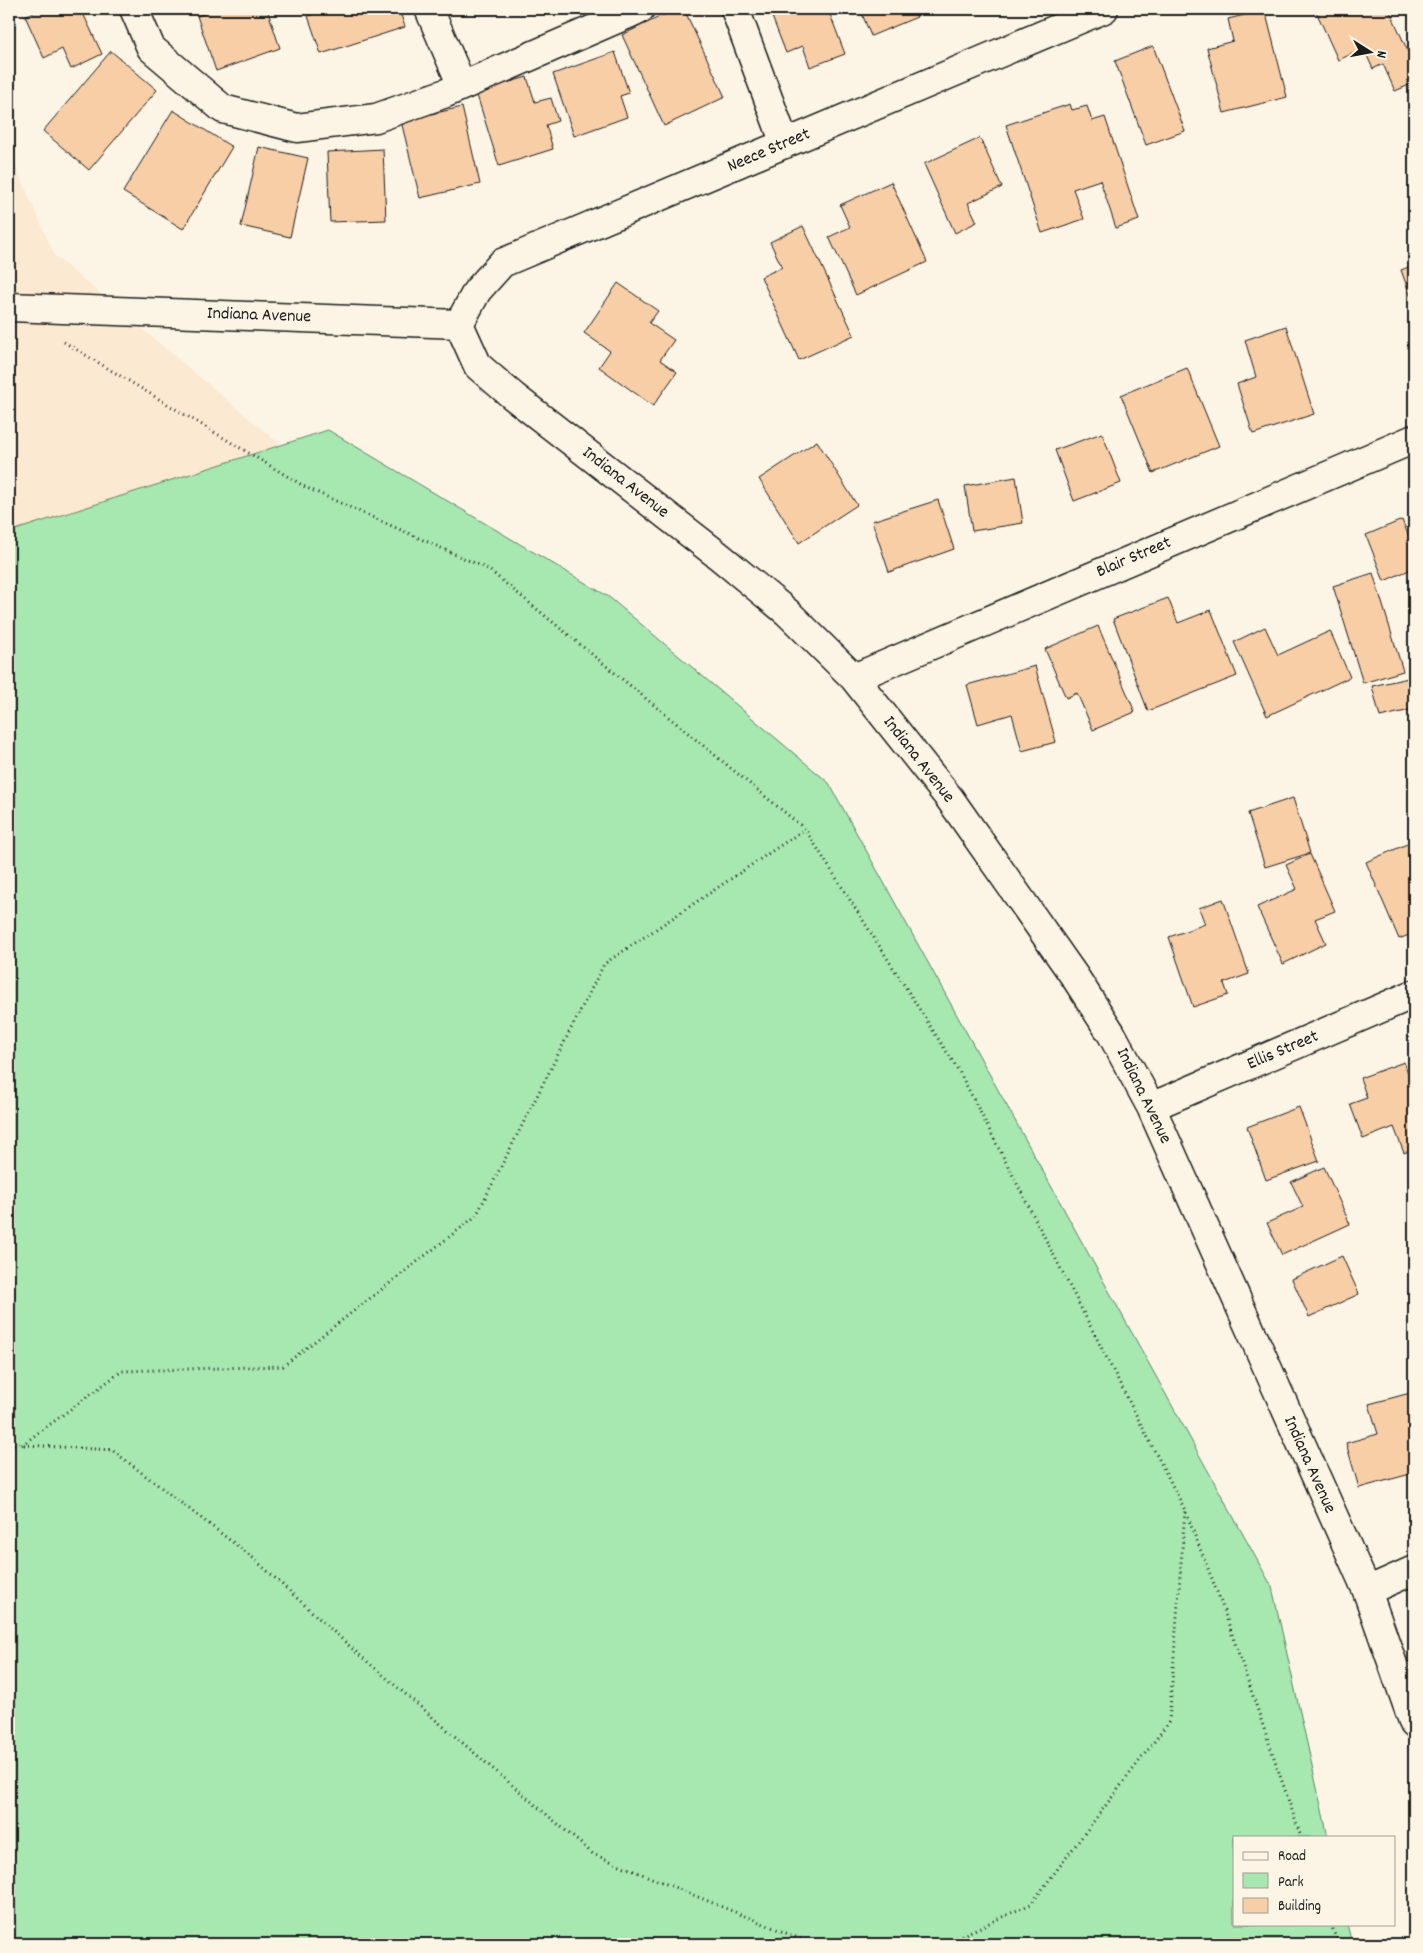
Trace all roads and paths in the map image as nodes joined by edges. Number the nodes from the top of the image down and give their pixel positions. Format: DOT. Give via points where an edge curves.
graph roads {
  1 [pos="134,9"];
  2 [pos="429,9"];
  3 [pos="640,9"];
  4 [pos="735,9"];
  5 [pos="1104,9"];
  6 [pos="462,86"];
  7 [pos="785,144"];
  8 [pos="9,308"];
  9 [pos="459,324"];
  10 [pos="60,340"];
  11 [pos="1414,438"];
  12 [pos="854,678"];
  13 [pos="805,829"];
  14 [pos="1414,994"];
  15 [pos="1151,1107"];
  16 [pos="9,1444"];
  17 [pos="22,1445"];
  18 [pos="1185,1510"];
  19 [pos="1414,1570"];
  20 [pos="1366,1591"];
  21 [pos="1414,1724"];
  22 [pos="1302,1836"];
  23 [pos="1332,1926"];
  24 [pos="813,1944"];
  25 [pos="943,1944"];
  26 [pos="1338,1944"];
  1 -- 6 [label="street" via="152,48 222,109 297,128 376,118"];
  2 -- 6 [label="street"];
  3 -- 6 [label="street"];
  4 -- 7 [label="street"];
  5 -- 7 [label="street, Neece Street"];
  7 -- 9 [label="street, Neece Street" via="502,263 477,291"];
  8 -- 9 [label="street, Indiana Avenue"];
  9 -- 12 [label="street, Indiana Avenue" via="478,366 779,606"];
  10 -- 13 [label="path" via="307,488 488,569"];
  11 -- 12 [label="street, Blair Street"];
  12 -- 15 [label="street, Indiana Avenue" via="950,799 1075,978 1111,1033"];
  13 -- 17 [label="path" via="604,964 476,1216 283,1366 122,1371"];
  13 -- 18 [label="path" via="960,1073"];
  14 -- 15 [label="street, Ellis Street"];
  15 -- 20 [label="street, Indiana Avenue"];
  16 -- 17 [label="path"];
  17 -- 24 [label="path" via="112,1450 252,1557 356,1652 593,1854"];
  18 -- 22 [label="path" via="1221,1602"];
  18 -- 25 [label="path" via="1168,1722 1031,1904"];
  19 -- 20 [label="street"];
  20 -- 21 [label="street, Indiana Avenue"];
  23 -- 26 [label="path"];
}
